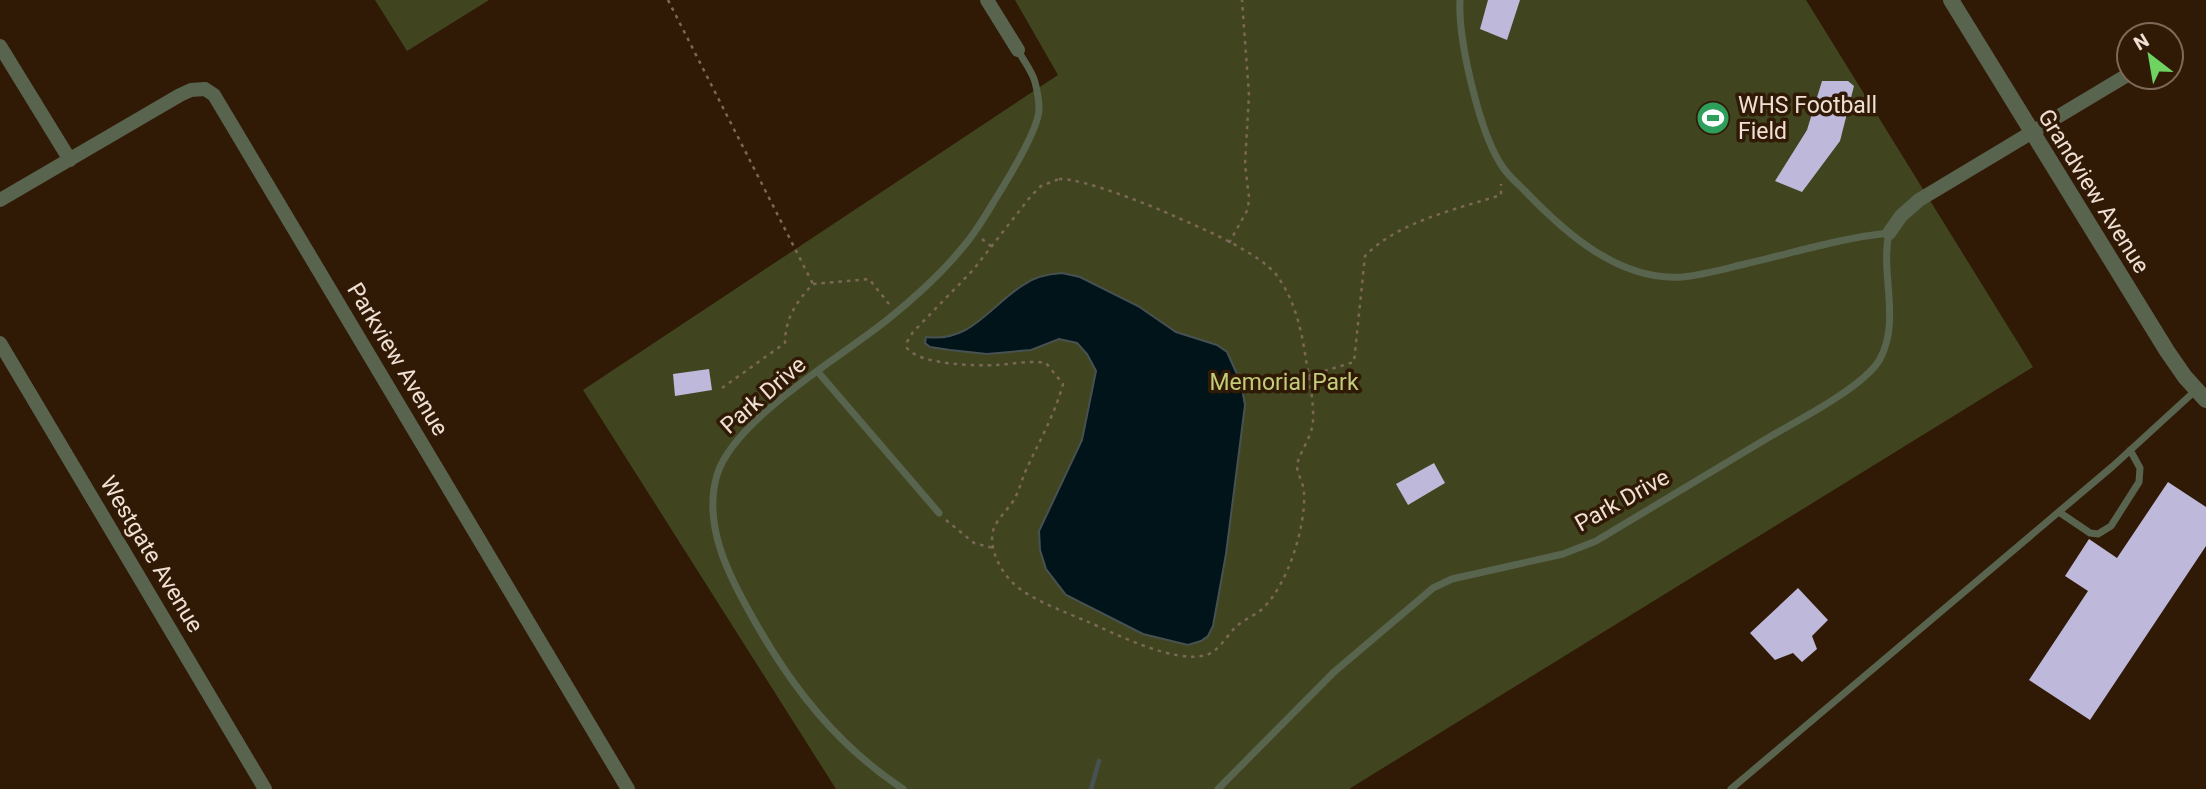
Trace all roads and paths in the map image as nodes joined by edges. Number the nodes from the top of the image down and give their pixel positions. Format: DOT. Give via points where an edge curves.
graph roads {
  1 [pos="668,0"];
  2 [pos="987,0"];
  3 [pos="1242,0"];
  4 [pos="1460,0"];
  5 [pos="1951,0"];
  6 [pos="0,46"];
  7 [pos="1018,50"];
  8 [pos="2115,82"];
  9 [pos="2032,132"];
  10 [pos="70,160"];
  11 [pos="1501,166"];
  12 [pos="0,200"];
  13 [pos="1889,233"];
  14 [pos="1229,243"];
  15 [pos="813,284"];
  16 [pos="896,312"];
  17 [pos="0,343"];
  18 [pos="818,372"];
  19 [pos="1308,376"];
  20 [pos="722,388"];
  21 [pos="2201,395"];
  22 [pos="2130,450"];
  23 [pos="2059,512"];
  24 [pos="939,513"];
  25 [pos="993,548"];
  26 [pos="265,789"];
  27 [pos="628,789"];
  28 [pos="903,789"];
  29 [pos="1218,789"];
  30 [pos="1731,789"];
  1 -- 15 [label="path"];
  2 -- 7 [label="street"];
  3 -- 14 [label="path" via="1249,95 1245,164 1249,197 1248,209"];
  4 -- 11 [label="lane" via="1465,55 1488,140"];
  5 -- 9 [label="street, Grandview Avenue"];
  6 -- 10 [label="street"];
  7 -- 16 [label="lane, Park Drive" via="1034,81 1040,111 1018,163 964,247"];
  8 -- 9 [label="street"];
  9 -- 13 [label="street" via="1919,200"];
  9 -- 21 [label="street, Grandview Avenue" via="2167,351"];
  10 -- 12 [label="street"];
  10 -- 27 [label="street, Parkview Avenue" via="191,90 205,89 214,95"];
  11 -- 13 [label="lane" via="1555,223 1596,253 1664,276 1714,271 1855,236"];
  11 -- 19 [label="path" via="1501,195 1394,233 1365,256 1353,362"];
  13 -- 29 [label="lane, Park Drive" via="1891,320 1879,360 1859,380 1596,541 1433,588 1334,672"];
  14 -- 19 [label="path" via="1269,267 1285,289 1303,338"];
  14 -- 25 [label="path" via="1115,194 1067,179 1051,181 1031,195 973,270 909,337 907,348 917,356 994,365 1041,362 1063,384 1015,498 994,528"];
  15 -- 16 [label="path" via="869,279"];
  15 -- 20 [label="path" via="789,318 785,343"];
  16 -- 18 [label="lane, Park Drive"];
  17 -- 26 [label="street, Westgate Avenue"];
  18 -- 24 [label="lane"];
  18 -- 28 [label="lane, Park Drive" via="769,409 727,451 717,476 713,506 717,536 735,586 768,646 810,706 856,754"];
  19 -- 25 [label="path" via="1313,420 1297,465 1305,497 1296,548 1271,599 1211,654 1191,657 1150,649 1079,618 1012,583"];
  21 -- 22 [label="lane"];
  22 -- 23 [label="lane"];
  22 -- 23 [label="lane" via="2140,468 2139,482 2111,526 2090,533"];
  23 -- 30 [label="lane"];
  24 -- 25 [label="path" via="974,543"];
}
